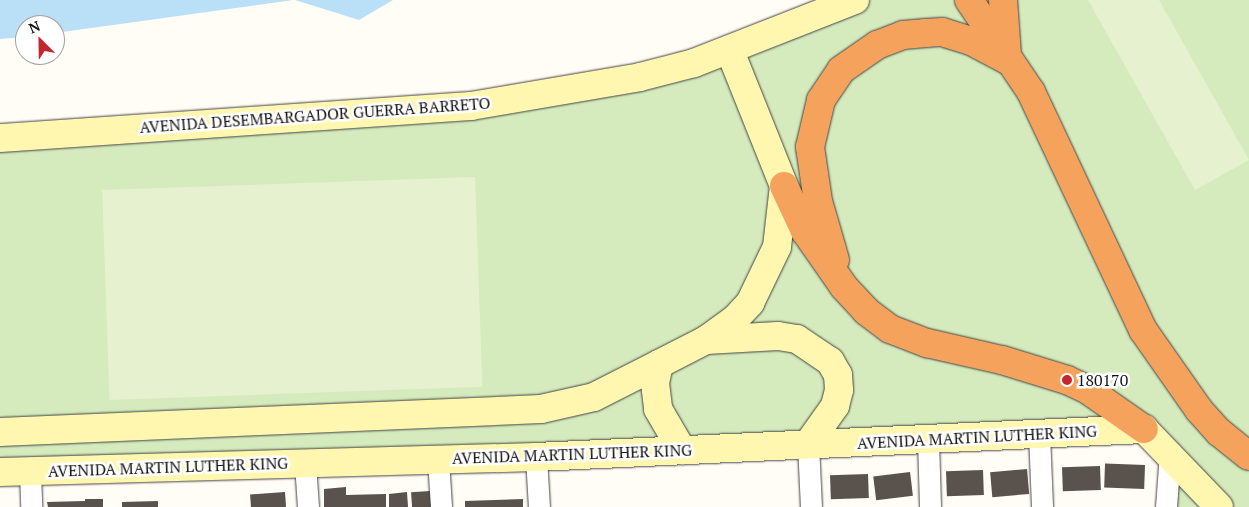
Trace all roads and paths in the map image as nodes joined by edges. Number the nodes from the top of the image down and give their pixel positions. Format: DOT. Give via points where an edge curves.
graph roads {
  1 [pos="855,0"];
  2 [pos="969,0"];
  3 [pos="1003,0"];
  4 [pos="730,52"];
  5 [pos="1010,60"];
  6 [pos="0,138"];
  7 [pos="784,186"];
  8 [pos="844,287"];
  9 [pos="706,340"];
  10 [pos="659,364"];
  11 [pos="1144,429"];
  12 [pos="0,432"];
  13 [pos="1039,434"];
  14 [pos="928,439"];
  15 [pos="808,444"];
  16 [pos="682,450"];
  17 [pos="1170,452"];
  18 [pos="1249,456"];
  19 [pos="536,457"];
  20 [pos="438,459"];
  21 [pos="305,463"];
  22 [pos="30,471"];
  23 [pos="0,472"];
  24 [pos="31,507"];
  25 [pos="308,507"];
  26 [pos="441,507"];
  27 [pos="538,507"];
  28 [pos="811,507"];
  29 [pos="930,507"];
  30 [pos="1042,507"];
  31 [pos="1166,507"];
  32 [pos="1219,507"];
  1 -- 4 [label="street, AVENIDA DESEMBARGADOR GUERRA BARRETO"];
  2 -- 5 [label="highway"];
  3 -- 5 [label="highway"];
  4 -- 6 [label="street, AVENIDA DESEMBARGADOR GUERRA BARRETO" via="640,76 471,106"];
  4 -- 7 [label="street"];
  5 -- 8 [label="highway" via="971,41 942,32 903,35 856,59 830,85 815,119 810,162 818,201"];
  5 -- 18 [label="highway" via="1031,92 1143,330 1200,410 1219,432"];
  7 -- 8 [label="highway" via="805,231"];
  7 -- 9 [label="street" via="777,247 769,269 750,303"];
  8 -- 11 [label="highway" via="866,311 890,329 927,344 1002,360 1067,380 1088,390"];
  9 -- 10 [label="street"];
  9 -- 15 [label="street" via="778,336 797,339 830,361 838,375 835,406"];
  10 -- 12 [label="street" via="594,397 541,409"];
  10 -- 16 [label="street" via="655,383 658,409"];
  11 -- 13 [label="street, AVENIDA MARTIN LUTHER KING"];
  11 -- 17 [label="street"];
  13 -- 14 [label="street, AVENIDA MARTIN LUTHER KING"];
  13 -- 30 [label="street"];
  14 -- 15 [label="street, AVENIDA MARTIN LUTHER KING"];
  14 -- 29 [label="street"];
  15 -- 16 [label="street, AVENIDA MARTIN LUTHER KING"];
  15 -- 28 [label="street"];
  16 -- 19 [label="street, AVENIDA MARTIN LUTHER KING"];
  17 -- 31 [label="street"];
  17 -- 32 [label="street"];
  19 -- 20 [label="street, AVENIDA MARTIN LUTHER KING"];
  19 -- 27 [label="street"];
  20 -- 21 [label="street, AVENIDA MARTIN LUTHER KING"];
  20 -- 26 [label="street"];
  21 -- 22 [label="street, AVENIDA MARTIN LUTHER KING"];
  21 -- 25 [label="street"];
  22 -- 23 [label="street, AVENIDA MARTIN LUTHER KING"];
  22 -- 24 [label="street"];
}
